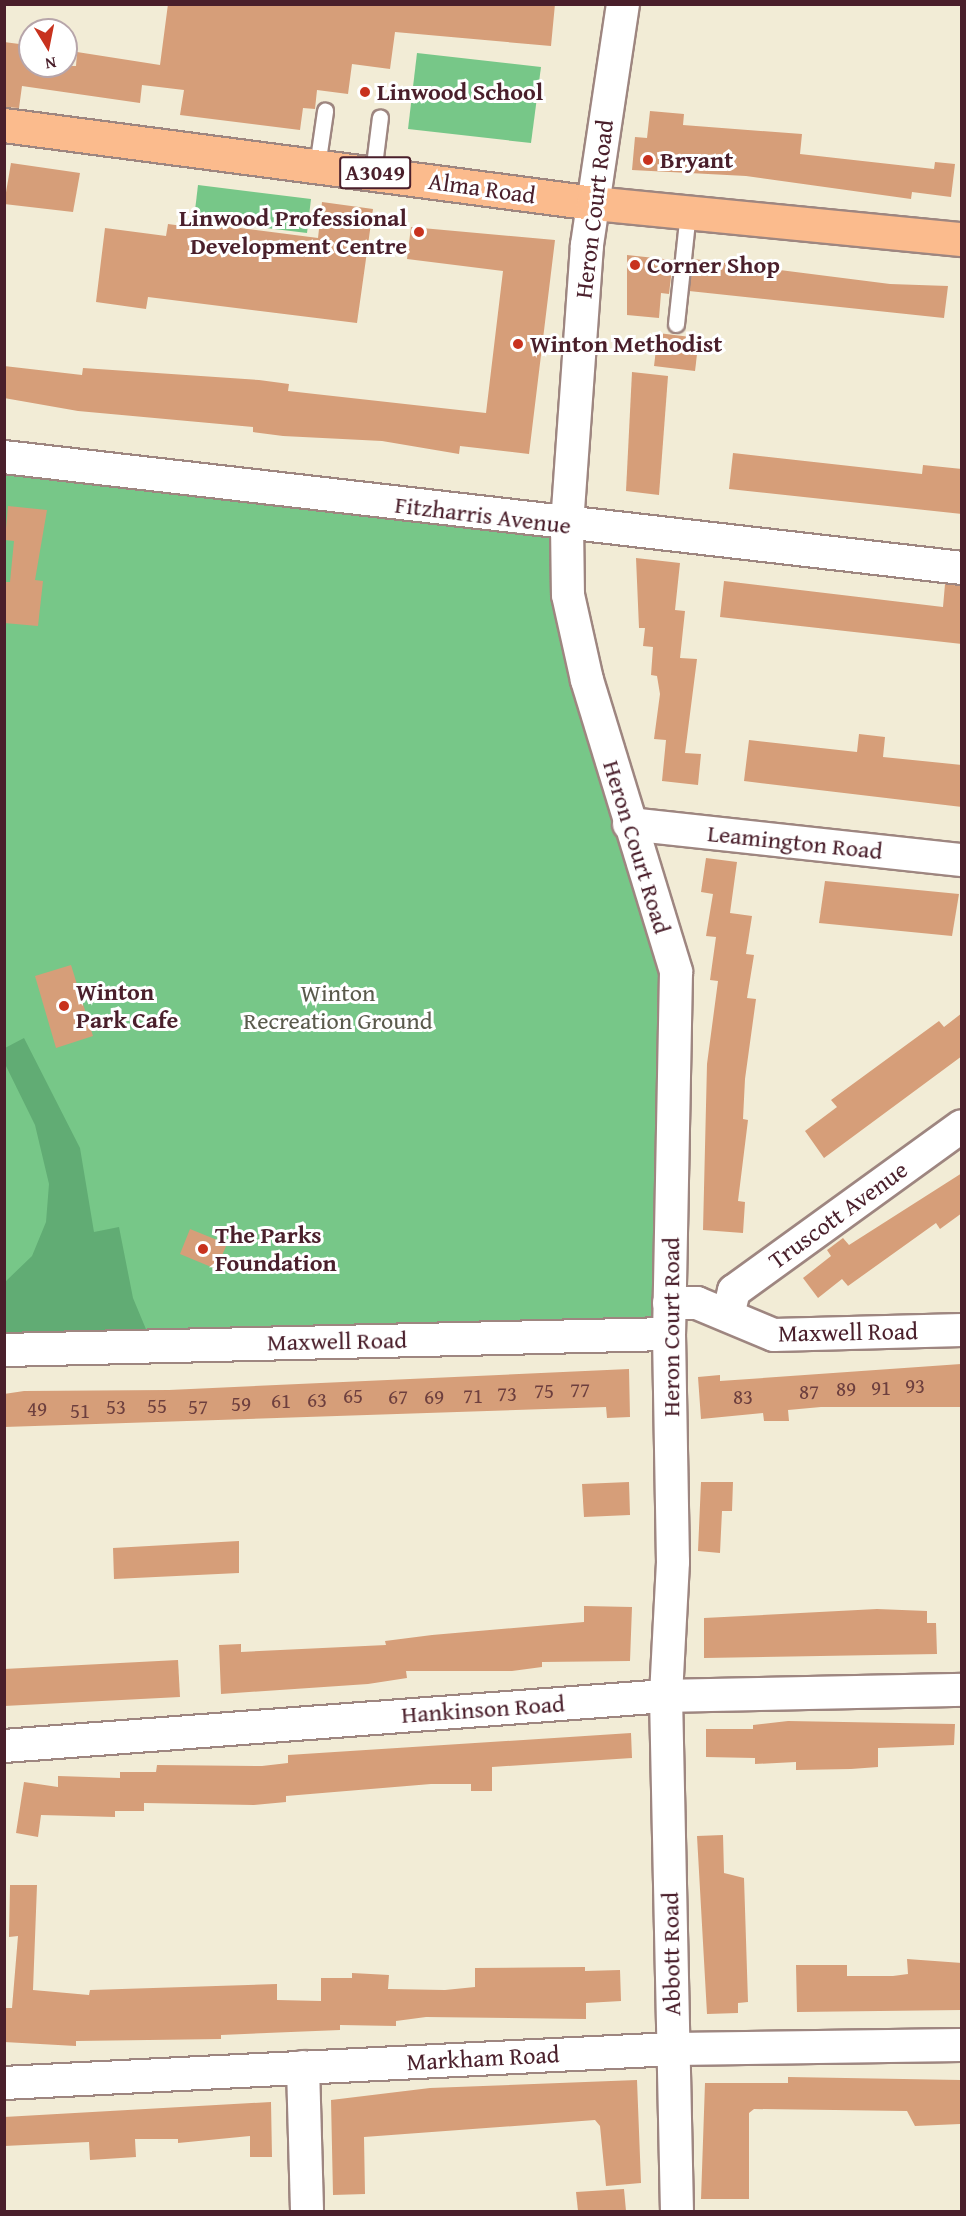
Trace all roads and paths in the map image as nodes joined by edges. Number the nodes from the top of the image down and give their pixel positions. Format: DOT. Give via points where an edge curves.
graph roads {
  1 [pos="623,4"];
  2 [pos="325,111"];
  3 [pos="380,117"];
  4 [pos="4,125"];
  5 [pos="317,166"];
  6 [pos="373,173"];
  7 [pos="593,203"];
  8 [pos="688,212"];
  9 [pos="962,239"];
  10 [pos="676,324"];
  11 [pos="4,457"];
  12 [pos="567,525"];
  13 [pos="962,568"];
  14 [pos="629,824"];
  15 [pos="962,860"];
  16 [pos="962,1126"];
  17 [pos="669,1303"];
  18 [pos="728,1315"];
  19 [pos="962,1330"];
  20 [pos="669,1334"];
  21 [pos="4,1350"];
  22 [pos="962,1690"];
  23 [pos="666,1696"];
  24 [pos="4,1746"];
  25 [pos="962,2045"];
  26 [pos="673,2049"];
  27 [pos="303,2067"];
  28 [pos="4,2084"];
  29 [pos="306,2211"];
  30 [pos="677,2211"];
  1 -- 7 [label="street, Heron Court Road"];
  2 -- 5 [label="lane"];
  3 -- 6 [label="lane"];
  4 -- 5 [label="main road, Alma Road / A3049"];
  5 -- 6 [label="main road, Alma Road / A3049"];
  6 -- 7 [label="main road, Alma Road / A3049"];
  7 -- 8 [label="main road, Alma Road / A3049"];
  7 -- 12 [label="street, Heron Court Road"];
  8 -- 9 [label="main road, Alma Road / A3049"];
  8 -- 10 [label="lane"];
  11 -- 12 [label="street, Fitzharris Avenue"];
  12 -- 13 [label="street, Fitzharris Avenue"];
  12 -- 14 [label="street, Heron Court Road" via="568,595"];
  14 -- 15 [label="street, Leamington Road"];
  14 -- 17 [label="street, Heron Court Road" via="676,972"];
  16 -- 18 [label="street, Truscott Avenue" via="735,1291"];
  17 -- 18 [label="street, Maxwell Road" via="697,1303"];
  17 -- 20 [label="street, Heron Court Road"];
  18 -- 19 [label="street, Maxwell Road" via="774,1335"];
  20 -- 21 [label="street, Maxwell Road"];
  20 -- 23 [label="street, Heron Court Road" via="673,1562"];
  22 -- 23 [label="street, Hankinson Road"];
  23 -- 24 [label="street, Hankinson Road"];
  23 -- 26 [label="street, Abbott Road"];
  25 -- 26 [label="street, Markham Road"];
  26 -- 27 [label="street, Markham Road"];
  26 -- 30 [label="street, Abbott Road"];
  27 -- 28 [label="street, Markham Road"];
  27 -- 29 [label="street"];
}
